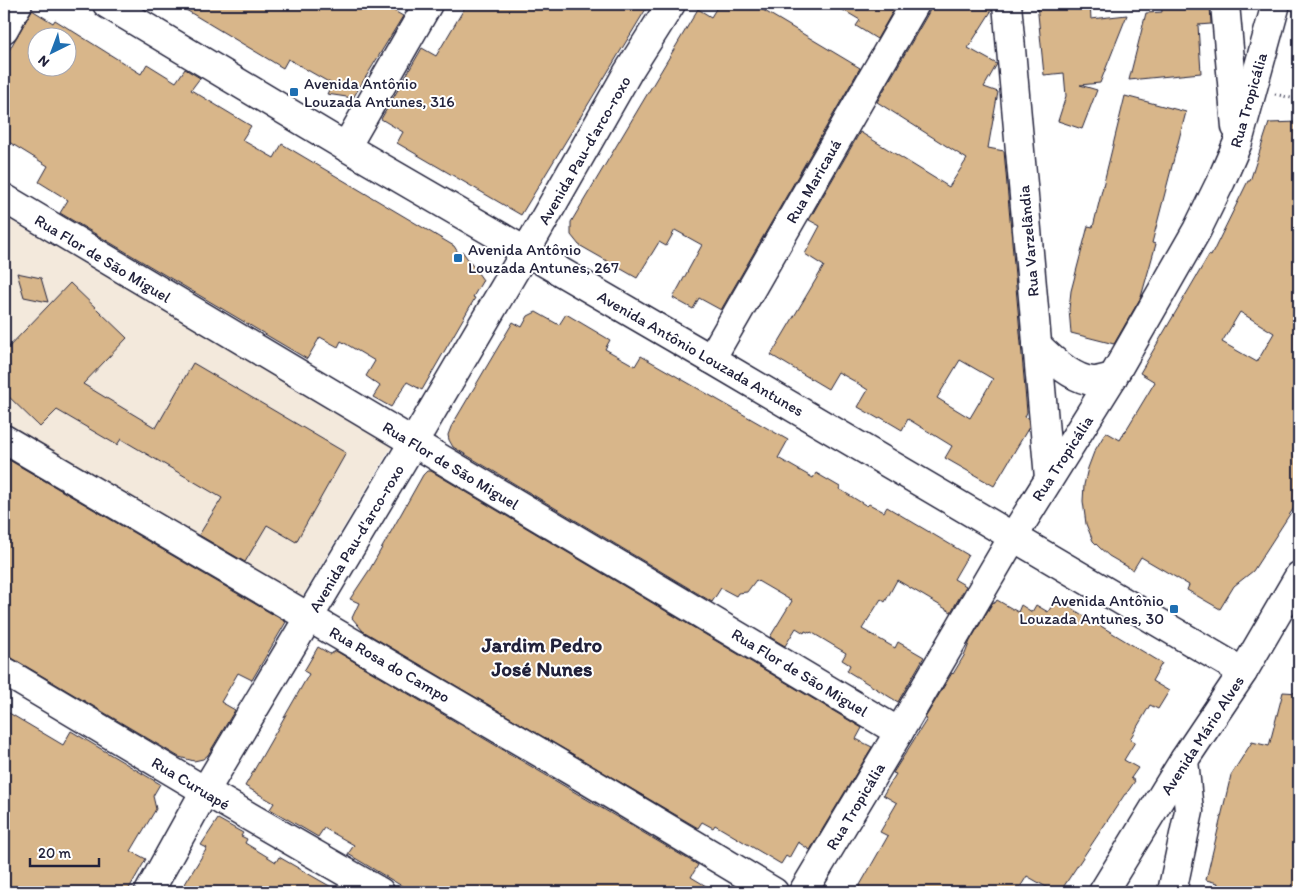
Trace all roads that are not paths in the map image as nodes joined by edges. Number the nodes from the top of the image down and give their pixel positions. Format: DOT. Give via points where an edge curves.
graph roads {
  1 [pos="18,4"];
  2 [pos="107,4"];
  3 [pos="428,4"];
  4 [pos="671,4"];
  5 [pos="915,4"];
  6 [pos="1008,4"];
  7 [pos="1225,4"];
  8 [pos="1276,4"];
  9 [pos="4,29"];
  10 [pos="1238,142"];
  11 [pos="346,147"];
  12 [pos="4,198"];
  13 [pos="526,251"];
  14 [pos="1037,345"];
  15 [pos="711,358"];
  16 [pos="1113,377"];
  17 [pos="4,438"];
  18 [pos="413,443"];
  19 [pos="1049,478"];
  20 [pos="1013,537"];
  21 [pos="1299,576"];
  22 [pos="310,617"];
  23 [pos="4,671"];
  24 [pos="1243,672"];
  25 [pos="899,732"];
  26 [pos="1184,760"];
  27 [pos="205,791"];
  28 [pos="149,892"];
  29 [pos="380,892"];
  30 [pos="774,892"];
  31 [pos="803,892"];
  32 [pos="1104,892"];
  33 [pos="1172,892"];
  1 -- 9 [label="street"];
  2 -- 11 [label="street, Avenida Antônio Louzada Antunes"];
  3 -- 11 [label="street"];
  4 -- 13 [label="street, Avenida Pau-d'arco-roxo" via="628,72"];
  5 -- 15 [label="street, Rua Maricauá"];
  6 -- 14 [label="street, Rua Varzelândia"];
  7 -- 10 [label="street"];
  8 -- 10 [label="street, Rua Tropicália"];
  10 -- 16 [label="street, Rua Tropicália" via="1197,230"];
  11 -- 13 [label="street, Avenida Antônio Louzada Antunes"];
  12 -- 18 [label="street, Rua Flor de São Miguel"];
  13 -- 15 [label="street, Avenida Antônio Louzada Antunes"];
  13 -- 18 [label="street, Avenida Pau-d'arco-roxo"];
  14 -- 16 [label="street" via="1072,373 1092,381"];
  14 -- 19 [label="street, Rua Varzelândia"];
  15 -- 20 [label="street, Avenida Antônio Louzada Antunes"];
  16 -- 19 [label="street, Rua Tropicália"];
  17 -- 22 [label="street, Rua Rosa do Campo"];
  18 -- 22 [label="street, Avenida Pau-d'arco-roxo"];
  18 -- 25 [label="street, Rua Flor de São Miguel"];
  19 -- 20 [label="street, Rua Tropicália"];
  20 -- 24 [label="street, Avenida Antônio Louzada Antunes"];
  20 -- 25 [label="street, Rua Tropicália"];
  21 -- 24 [label="street, Avenida Mário Alves"];
  22 -- 27 [label="street, Avenida Pau-d'arco-roxo"];
  22 -- 30 [label="street, Rua Rosa do Campo"];
  23 -- 27 [label="street, Rua Curuapé"];
  24 -- 26 [label="street, Avenida Mário Alves"];
  25 -- 31 [label="street, Rua Tropicália"];
  26 -- 32 [label="street, Avenida Mário Alves"];
  26 -- 33 [label="street" via="1189,812"];
  27 -- 28 [label="street, Avenida Pau-d'arco-roxo"];
  27 -- 29 [label="street, Rua Curuapé"];
}
